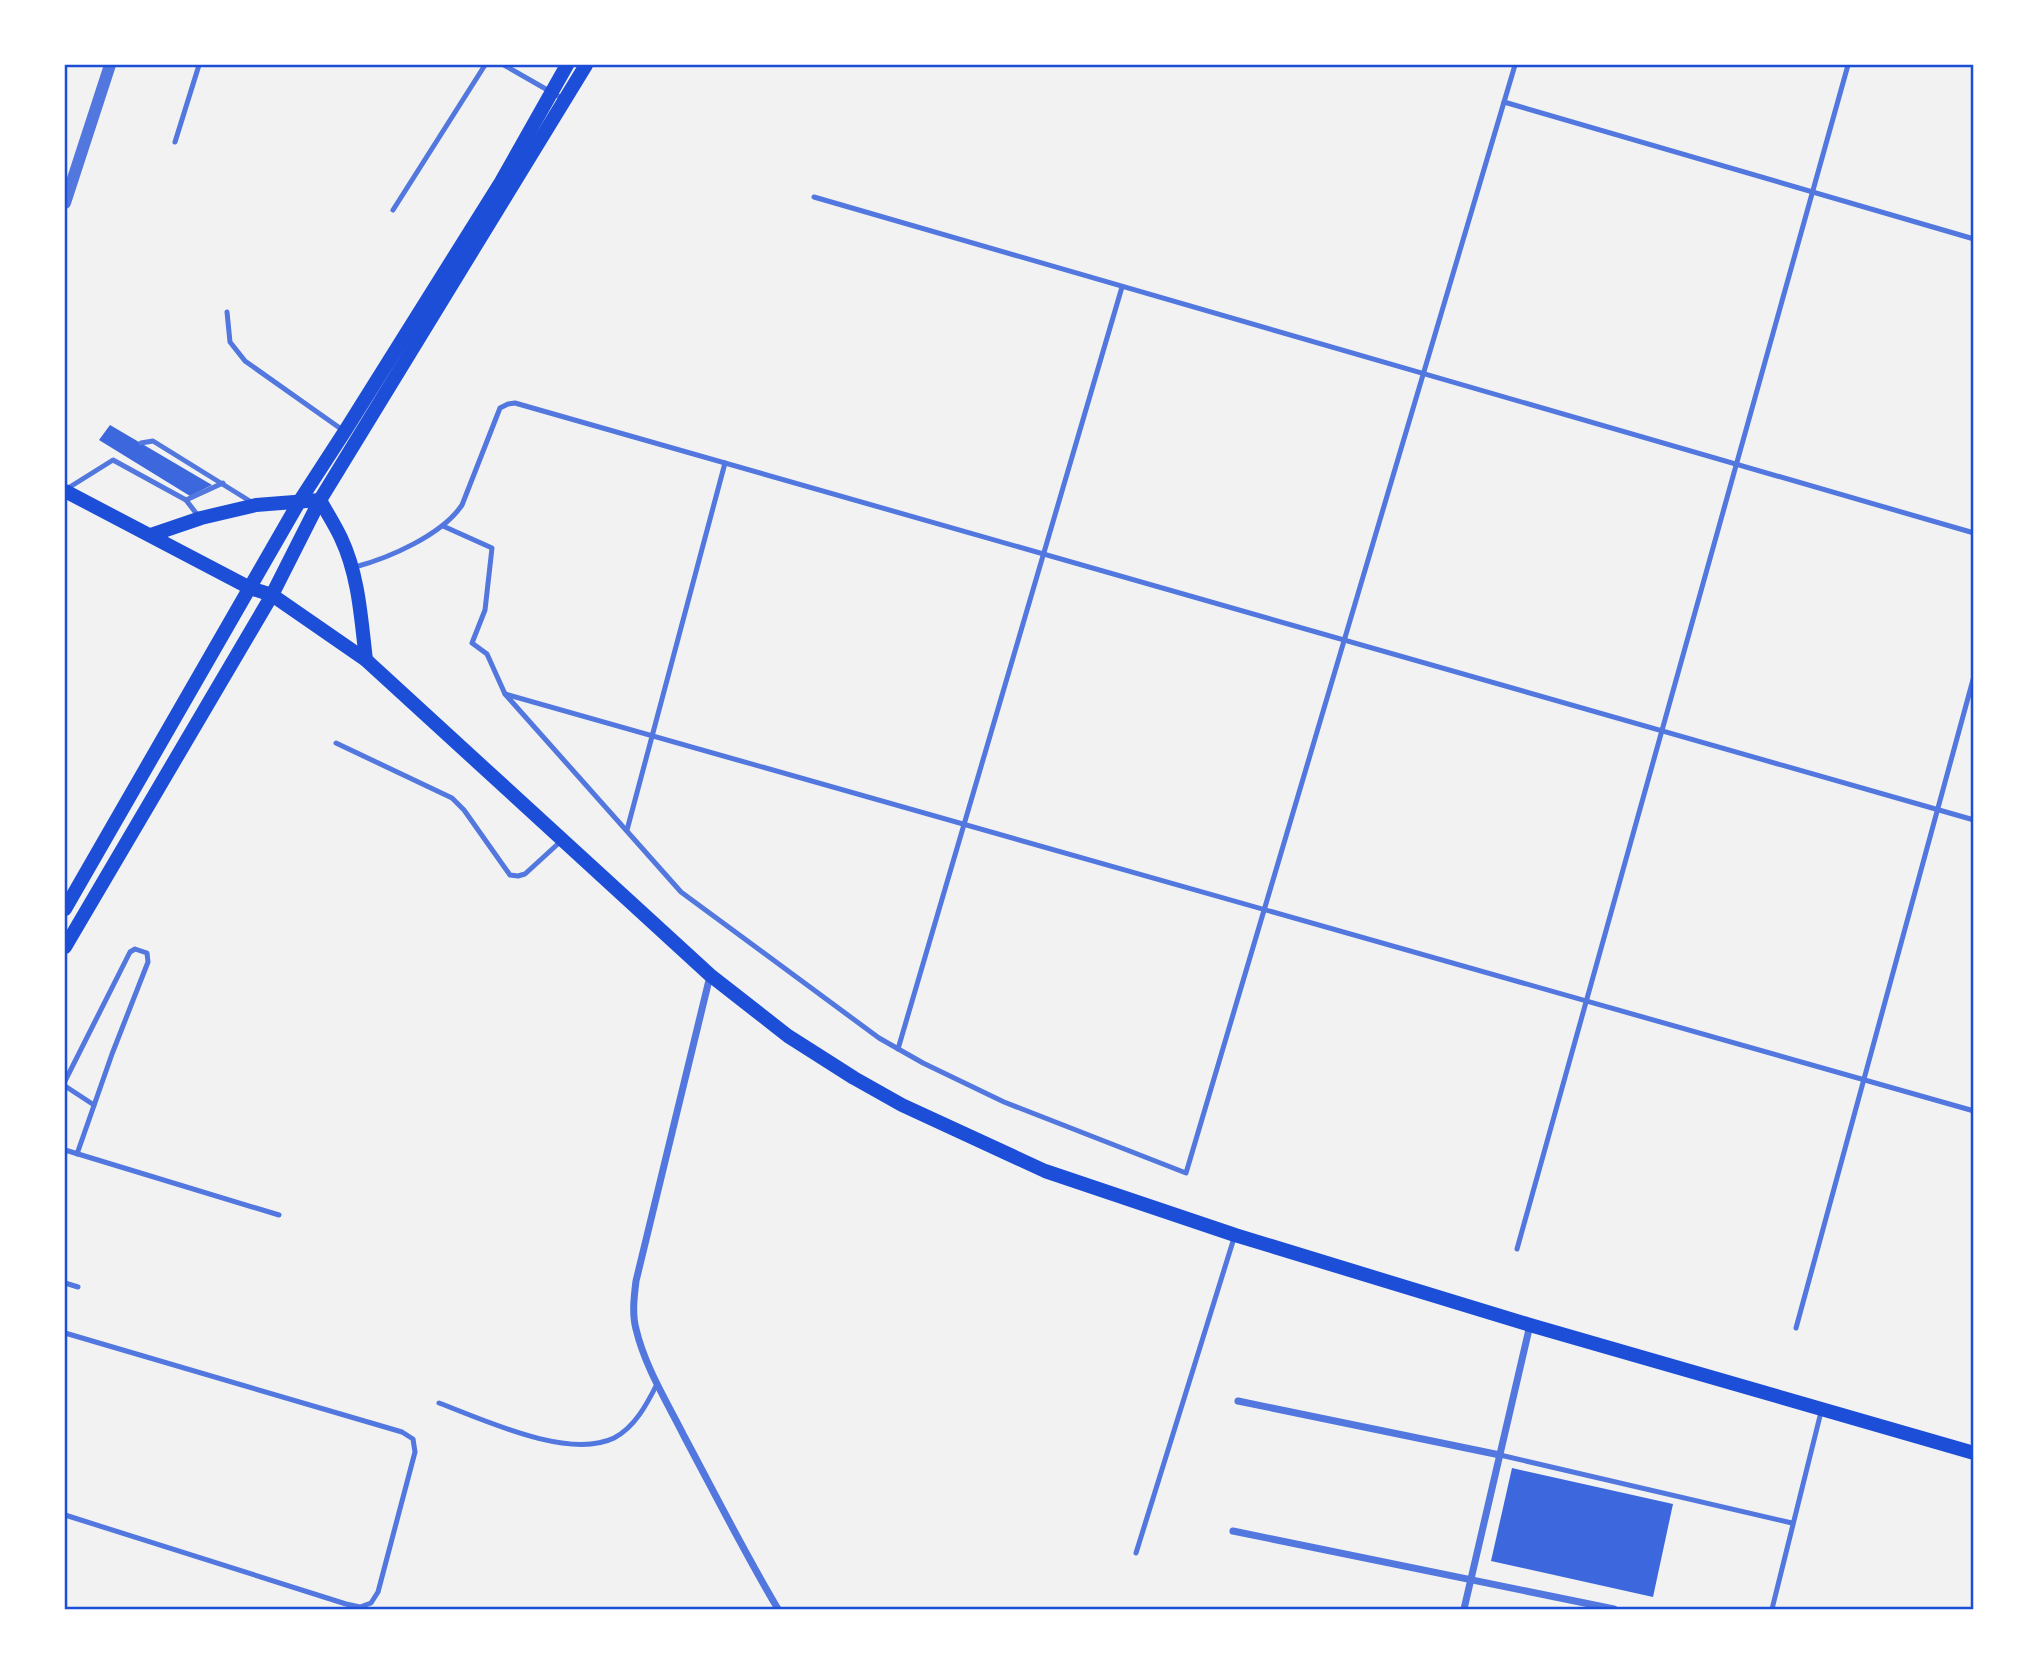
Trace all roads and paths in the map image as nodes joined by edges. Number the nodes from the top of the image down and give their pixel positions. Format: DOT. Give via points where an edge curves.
graph roads {
  1 [pos="110,65"];
  2 [pos="199,65"];
  3 [pos="485,65"];
  4 [pos="504,65"];
  5 [pos="567,65"];
  6 [pos="586,65"];
  7 [pos="1515,65"];
  8 [pos="1848,65"];
  9 [pos="551,92"];
  10 [pos="565,101"];
  11 [pos="1504,102"];
  12 [pos="175,142"];
  13 [pos="1812,192"];
  14 [pos="814,197"];
  15 [pos="65,203"];
  16 [pos="393,210"];
  17 [pos="1974,239"];
  18 [pos="1122,286"];
  19 [pos="227,312"];
  20 [pos="1423,374"];
  21 [pos="351,436"];
  22 [pos="141,443"];
  23 [pos="122,455"];
  24 [pos="113,460"];
  25 [pos="725,463"];
  26 [pos="1736,464"];
  27 [pos="223,483"];
  28 [pos="65,490"];
  29 [pos="186,500"];
  30 [pos="320,500"];
  31 [pos="299,502"];
  32 [pos="256,505"];
  33 [pos="201,519"];
  34 [pos="443,526"];
  35 [pos="1974,533"];
  36 [pos="151,535"];
  37 [pos="1044,554"];
  38 [pos="352,568"];
  39 [pos="250,588"];
  40 [pos="272,595"];
  41 [pos="1344,640"];
  42 [pos="366,660"];
  43 [pos="1974,676"];
  44 [pos="505,694"];
  45 [pos="1662,730"];
  46 [pos="651,735"];
  47 [pos="336,743"];
  48 [pos="1938,809"];
  49 [pos="1974,820"];
  50 [pos="964,824"];
  51 [pos="627,830"];
  52 [pos="563,839"];
  53 [pos="65,909"];
  54 [pos="1264,909"];
  55 [pos="65,947"];
  56 [pos="710,975"];
  57 [pos="1586,1001"];
  58 [pos="898,1049"];
  59 [pos="1864,1080"];
  60 [pos="65,1083"];
  61 [pos="94,1105"];
  62 [pos="1974,1111"];
  63 [pos="65,1150"];
  64 [pos="77,1154"];
  65 [pos="279,1215"];
  66 [pos="1235,1235"];
  67 [pos="1517,1249"];
  68 [pos="65,1283"];
  69 [pos="78,1287"];
  70 [pos="1530,1325"];
  71 [pos="1796,1328"];
  72 [pos="65,1333"];
  73 [pos="658,1384"];
  74 [pos="1238,1401"];
  75 [pos="439,1403"];
  76 [pos="1822,1409"];
  77 [pos="1974,1452"];
  78 [pos="1500,1455"];
  79 [pos="65,1515"];
  80 [pos="1792,1523"];
  81 [pos="1233,1531"];
  82 [pos="1136,1553"];
  83 [pos="1471,1579"];
  84 [pos="778,1609"];
  85 [pos="1464,1609"];
  86 [pos="1614,1609"];
  87 [pos="1772,1609"];
  1 -- 15 [label="street"];
  2 -- 12 [label="lane"];
  3 -- 16 [label="lane"];
  4 -- 9 [label="lane"];
  5 -- 9 [label="main road"];
  6 -- 10 [label="main road"];
  7 -- 11 [label="lane"];
  8 -- 13 [label="lane"];
  9 -- 10 [label="lane"];
  9 -- 21 [label="main road"];
  10 -- 21 [label="main road"];
  11 -- 13 [label="lane"];
  11 -- 20 [label="lane"];
  13 -- 17 [label="lane"];
  13 -- 26 [label="lane"];
  14 -- 18 [label="lane"];
  18 -- 20 [label="lane"];
  18 -- 37 [label="lane"];
  19 -- 21 [label="lane" via="230,342 245,361"];
  20 -- 26 [label="lane"];
  20 -- 41 [label="lane"];
  21 -- 30 [label="main road"];
  21 -- 31 [label="main road"];
  22 -- 27 [label="lane" via="153,441"];
  23 -- 24 [label="lane"];
  24 -- 28 [label="lane"];
  24 -- 29 [label="lane"];
  25 -- 34 [label="lane" via="508,404 500,408 463,505"];
  25 -- 37 [label="lane"];
  25 -- 46 [label="lane"];
  26 -- 35 [label="lane"];
  26 -- 45 [label="lane"];
  27 -- 29 [label="lane"];
  27 -- 32 [label="lane"];
  28 -- 36 [label="main road"];
  29 -- 33 [label="lane"];
  30 -- 31 [label="main road"];
  30 -- 38 [label="main road"];
  30 -- 40 [label="main road"];
  31 -- 32 [label="main road"];
  31 -- 39 [label="main road"];
  32 -- 33 [label="main road"];
  33 -- 36 [label="main road"];
  34 -- 38 [label="lane" via="379,561"];
  34 -- 44 [label="lane" via="492,548 485,610 472,643 487,654"];
  36 -- 39 [label="main road"];
  37 -- 41 [label="lane"];
  37 -- 50 [label="lane"];
  38 -- 42 [label="main road"];
  39 -- 40 [label="main road"];
  39 -- 53 [label="main road"];
  40 -- 42 [label="main road"];
  40 -- 55 [label="main road"];
  41 -- 45 [label="lane"];
  41 -- 54 [label="lane"];
  42 -- 52 [label="main road"];
  43 -- 48 [label="lane"];
  44 -- 46 [label="lane"];
  44 -- 51 [label="lane"];
  45 -- 48 [label="lane"];
  45 -- 57 [label="lane"];
  46 -- 50 [label="lane"];
  46 -- 51 [label="lane"];
  47 -- 52 [label="lane" via="452,798 510,874 525,874"];
  48 -- 49 [label="lane"];
  48 -- 59 [label="lane"];
  50 -- 54 [label="lane"];
  50 -- 58 [label="lane"];
  51 -- 58 [label="lane" via="681,892"];
  52 -- 56 [label="main road"];
  54 -- 57 [label="lane"];
  54 -- 58 [label="lane" via="1186,1173 1004,1102"];
  56 -- 66 [label="main road" via="788,1036 902,1105 1045,1171"];
  56 -- 73 [label="street" via="636,1282 635,1325"];
  57 -- 59 [label="lane"];
  57 -- 67 [label="lane"];
  59 -- 62 [label="lane"];
  59 -- 71 [label="lane"];
  60 -- 61 [label="lane"];
  60 -- 61 [label="lane" via="130,952 147,953 148,961"];
  61 -- 64 [label="lane"];
  63 -- 64 [label="lane"];
  64 -- 65 [label="lane"];
  66 -- 70 [label="main road"];
  66 -- 82 [label="lane"];
  68 -- 69 [label="lane"];
  70 -- 76 [label="main road"];
  70 -- 78 [label="street"];
  72 -- 79 [label="lane" via="402,1432 413,1439 415,1452 378,1592 371,1604 360,1607"];
  73 -- 75 [label="lane" via="634,1422 614,1438 589,1444 534,1438"];
  73 -- 84 [label="street"];
  74 -- 78 [label="street"];
  76 -- 77 [label="main road"];
  76 -- 80 [label="lane"];
  78 -- 80 [label="lane"];
  78 -- 83 [label="street"];
  80 -- 87 [label="lane"];
  81 -- 83 [label="street"];
  83 -- 85 [label="street"];
  83 -- 86 [label="street"];
}
